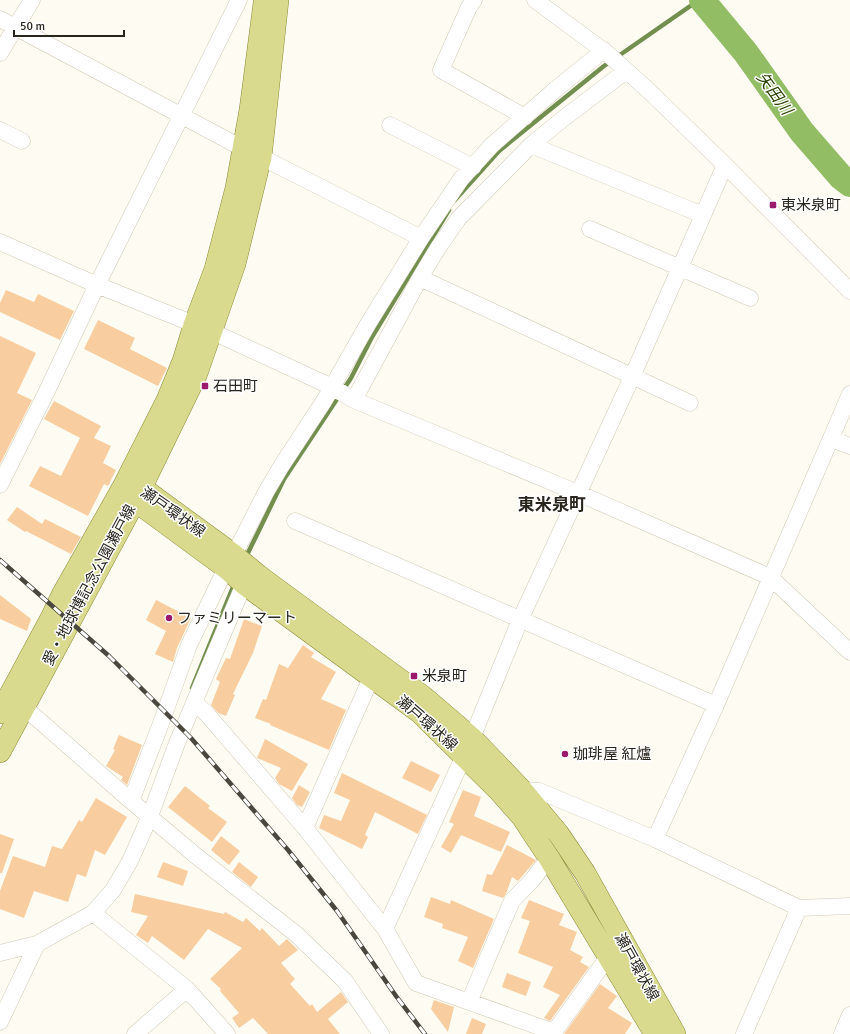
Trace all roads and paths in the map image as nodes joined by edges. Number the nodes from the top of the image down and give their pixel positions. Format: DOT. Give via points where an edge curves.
graph roads {
  1 [pos="32,0"];
  2 [pos="239,0"];
  3 [pos="264,0"];
  4 [pos="278,0"];
  5 [pos="474,0"];
  6 [pos="535,0"];
  7 [pos="0,19"];
  8 [pos="16,27"];
  9 [pos="0,53"];
  10 [pos="614,60"];
  11 [pos="182,115"];
  12 [pos="525,117"];
  13 [pos="390,125"];
  14 [pos="0,130"];
  15 [pos="22,141"];
  16 [pos="531,145"];
  17 [pos="253,153"];
  18 [pos="725,165"];
  19 [pos="473,166"];
  20 [pos="703,215"];
  21 [pos="590,229"];
  22 [pos="421,238"];
  23 [pos="0,242"];
  24 [pos="679,267"];
  25 [pos="420,278"];
  26 [pos="97,285"];
  27 [pos="850,291"];
  28 [pos="750,298"];
  29 [pos="202,328"];
  30 [pos="632,376"];
  31 [pos="332,387"];
  32 [pos="850,394"];
  33 [pos="354,400"];
  34 [pos="690,403"];
  35 [pos="831,439"];
  36 [pos="850,446"];
  37 [pos="0,485"];
  38 [pos="133,491"];
  39 [pos="578,493"];
  40 [pos="295,521"];
  41 [pos="230,561"];
  42 [pos="770,577"];
  43 [pos="244,584"];
  44 [pos="520,620"];
  45 [pos="850,652"];
  46 [pos="371,678"];
  47 [pos="194,702"];
  48 [pos="716,705"];
  49 [pos="24,707"];
  50 [pos="0,713"];
  51 [pos="468,746"];
  52 [pos="0,752"];
  53 [pos="522,790"];
  54 [pos="131,801"];
  55 [pos="150,816"];
  56 [pos="305,828"];
  57 [pos="655,839"];
  58 [pos="549,858"];
  59 [pos="850,906"];
  60 [pos="799,908"];
  61 [pos="93,912"];
  62 [pos="385,929"];
  63 [pos="37,944"];
  64 [pos="0,952"];
  65 [pos="608,957"];
  66 [pos="187,989"];
  67 [pos="468,1002"];
  68 [pos="850,1015"];
  69 [pos="0,1022"];
  70 [pos="135,1034"];
  71 [pos="227,1034"];
  72 [pos="381,1034"];
  73 [pos="654,1034"];
  74 [pos="675,1034"];
  75 [pos="744,1034"];
  76 [pos="842,1034"];
  1 -- 8 [label="street"];
  2 -- 11 [label="street"];
  3 -- 17 [label="main road, 愛・地球博記念公園瀬戸線"];
  4 -- 17 [label="main road, 愛・地球博記念公園瀬戸線"];
  5 -- 12 [label="street" via="441,70"];
  6 -- 10 [label="street"];
  7 -- 8 [label="street"];
  8 -- 9 [label="street"];
  8 -- 11 [label="street"];
  10 -- 12 [label="street"];
  10 -- 16 [label="street" via="564,118"];
  10 -- 18 [label="street"];
  11 -- 17 [label="street"];
  11 -- 26 [label="street"];
  12 -- 19 [label="street" via="492,145"];
  13 -- 19 [label="street"];
  14 -- 15 [label="street"];
  16 -- 20 [label="street"];
  16 -- 25 [label="street" via="459,218"];
  17 -- 22 [label="street"];
  17 -- 29 [label="main road, 愛・地球博記念公園瀬戸線" via="236,264"];
  18 -- 20 [label="street"];
  18 -- 27 [label="street"];
  19 -- 22 [label="street" via="461,179"];
  20 -- 24 [label="street"];
  21 -- 24 [label="street"];
  22 -- 31 [label="street"];
  23 -- 26 [label="street"];
  24 -- 28 [label="street"];
  24 -- 30 [label="street"];
  25 -- 30 [label="street"];
  25 -- 33 [label="street"];
  26 -- 29 [label="street"];
  26 -- 37 [label="street"];
  29 -- 31 [label="street"];
  29 -- 38 [label="main road, 愛・地球博記念公園瀬戸線" via="196,376 174,422"];
  30 -- 34 [label="street"];
  30 -- 39 [label="street"];
  31 -- 33 [label="street"];
  31 -- 41 [label="street" via="266,492"];
  32 -- 35 [label="street"];
  33 -- 39 [label="street"];
  35 -- 36 [label="street"];
  35 -- 42 [label="street"];
  38 -- 41 [label="main road, 瀬戸環状線"];
  38 -- 49 [label="main road, 愛・地球博記念公園瀬戸線"];
  38 -- 50 [label="main road, 愛・地球博記念公園瀬戸線" via="62,595"];
  39 -- 42 [label="street"];
  39 -- 44 [label="street"];
  40 -- 44 [label="street"];
  41 -- 43 [label="main road, 瀬戸環状線"];
  41 -- 51 [label="main road, 瀬戸環状線" via="258,575 424,697"];
  41 -- 54 [label="street" via="189,645"];
  42 -- 45 [label="street"];
  42 -- 48 [label="street"];
  43 -- 46 [label="main road, 瀬戸環状線"];
  43 -- 47 [label="street"];
  44 -- 48 [label="street"];
  44 -- 51 [label="street"];
  46 -- 51 [label="main road, 瀬戸環状線"];
  46 -- 56 [label="street"];
  47 -- 55 [label="street"];
  47 -- 56 [label="street"];
  48 -- 57 [label="street"];
  49 -- 52 [label="main road, 愛・地球博記念公園瀬戸線"];
  49 -- 54 [label="street"];
  51 -- 53 [label="main road, 瀬戸環状線"];
  51 -- 58 [label="main road, 瀬戸環状線" via="499,791 522,817"];
  51 -- 62 [label="street"];
  53 -- 57 [label="street" via="539,791"];
  53 -- 74 [label="main road, 瀬戸環状線" via="558,834 585,873"];
  54 -- 55 [label="street"];
  55 -- 61 [label="street" via="130,861 113,890"];
  55 -- 72 [label="street" via="195,855 296,934 345,981"];
  56 -- 62 [label="street"];
  57 -- 60 [label="street"];
  58 -- 65 [label="main road, 瀬戸環状線"];
  58 -- 67 [label="street" via="512,901"];
  59 -- 60 [label="street"];
  60 -- 75 [label="street"];
  61 -- 63 [label="street"];
  61 -- 66 [label="street"];
  62 -- 67 [label="street" via="416,983"];
  63 -- 64 [label="street"];
  63 -- 69 [label="street"];
  65 -- 67 [label="street" via="554,1032"];
  65 -- 73 [label="main road, 瀬戸環状線"];
  66 -- 70 [label="street"];
  66 -- 71 [label="street"];
  68 -- 76 [label="street"];
}
